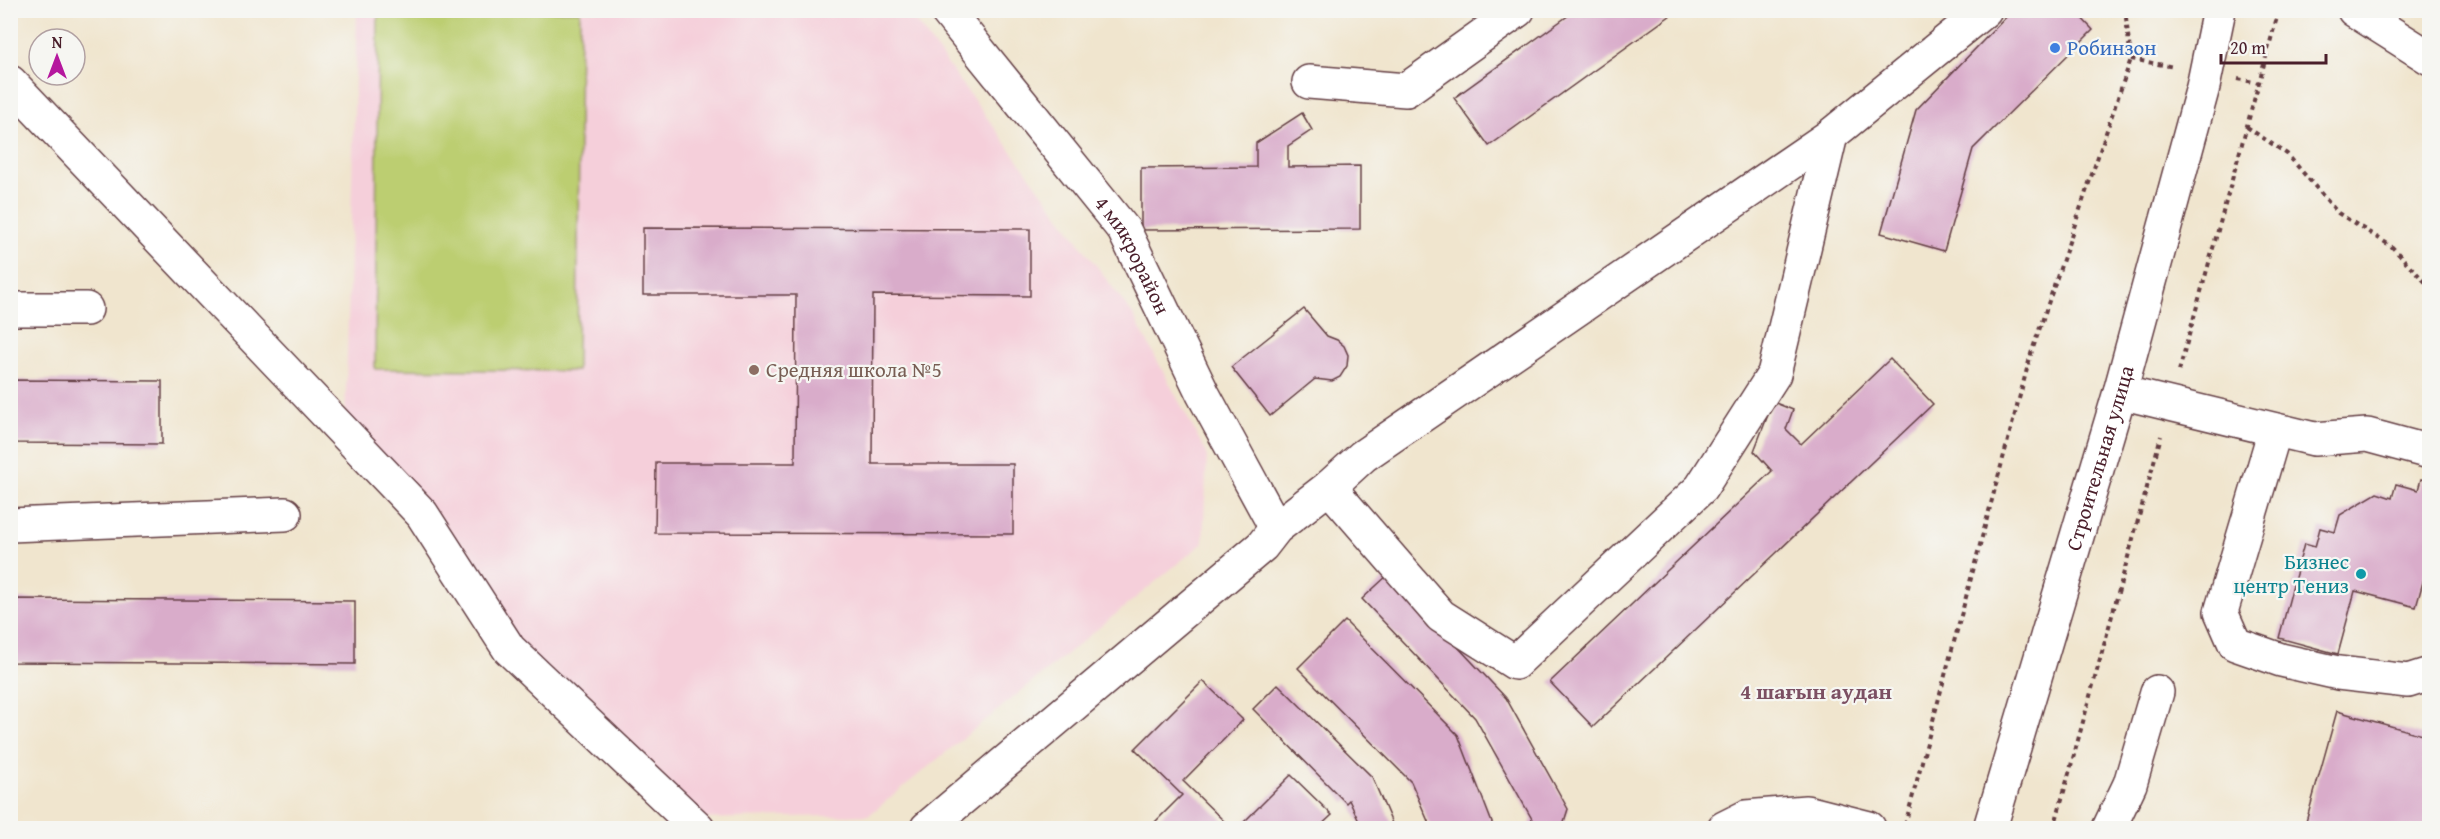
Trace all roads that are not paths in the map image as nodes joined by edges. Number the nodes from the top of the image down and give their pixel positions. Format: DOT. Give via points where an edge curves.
graph roads {
  1 [pos="946,10"];
  2 [pos="1518,10"];
  3 [pos="1985,10"];
  4 [pos="2219,10"];
  5 [pos="2233,10"];
  6 [pos="2354,10"];
  7 [pos="2430,58"];
  8 [pos="2204,80"];
  9 [pos="10,82"];
  10 [pos="1309,82"];
  11 [pos="1831,135"];
  12 [pos="10,309"];
  13 [pos="86,309"];
  14 [pos="2120,392"];
  15 [pos="2275,430"];
  16 [pos="2430,452"];
  17 [pos="1329,487"];
  18 [pos="285,514"];
  19 [pos="10,525"];
  20 [pos="1276,528"];
  21 [pos="2430,674"];
  22 [pos="2157,692"];
  23 [pos="699,828"];
  24 [pos="927,828"];
  25 [pos="1724,828"];
  26 [pos="1869,828"];
  27 [pos="1990,828"];
  28 [pos="2109,828"];
  1 -- 20 [label="street, 4 микрорайон" via="1124,230 1203,394"];
  2 -- 10 [label="street" via="1407,90"];
  3 -- 11 [label="street"];
  4 -- 8 [label="street, Строительная улица"];
  5 -- 8 [label="street, Строительная улица"];
  6 -- 7 [label="street"];
  8 -- 14 [label="street, Строительная улица"];
  9 -- 23 [label="street" via="422,514 509,649"];
  11 -- 17 [label="street" via="1363,456"];
  11 -- 17 [label="street" via="1774,374 1701,488 1515,663 1441,616"];
  12 -- 13 [label="street"];
  14 -- 15 [label="street"];
  14 -- 27 [label="street, Строительная улица"];
  15 -- 16 [label="street" via="2314,439 2367,435"];
  15 -- 21 [label="street" via="2221,612 2235,644 2338,673 2408,681"];
  17 -- 20 [label="street"];
  18 -- 19 [label="street"];
  20 -- 24 [label="street" via="1262,546"];
  22 -- 28 [label="street" via="2130,784"];
  25 -- 26 [label="street" via="1746,817 1806,812"];
}
